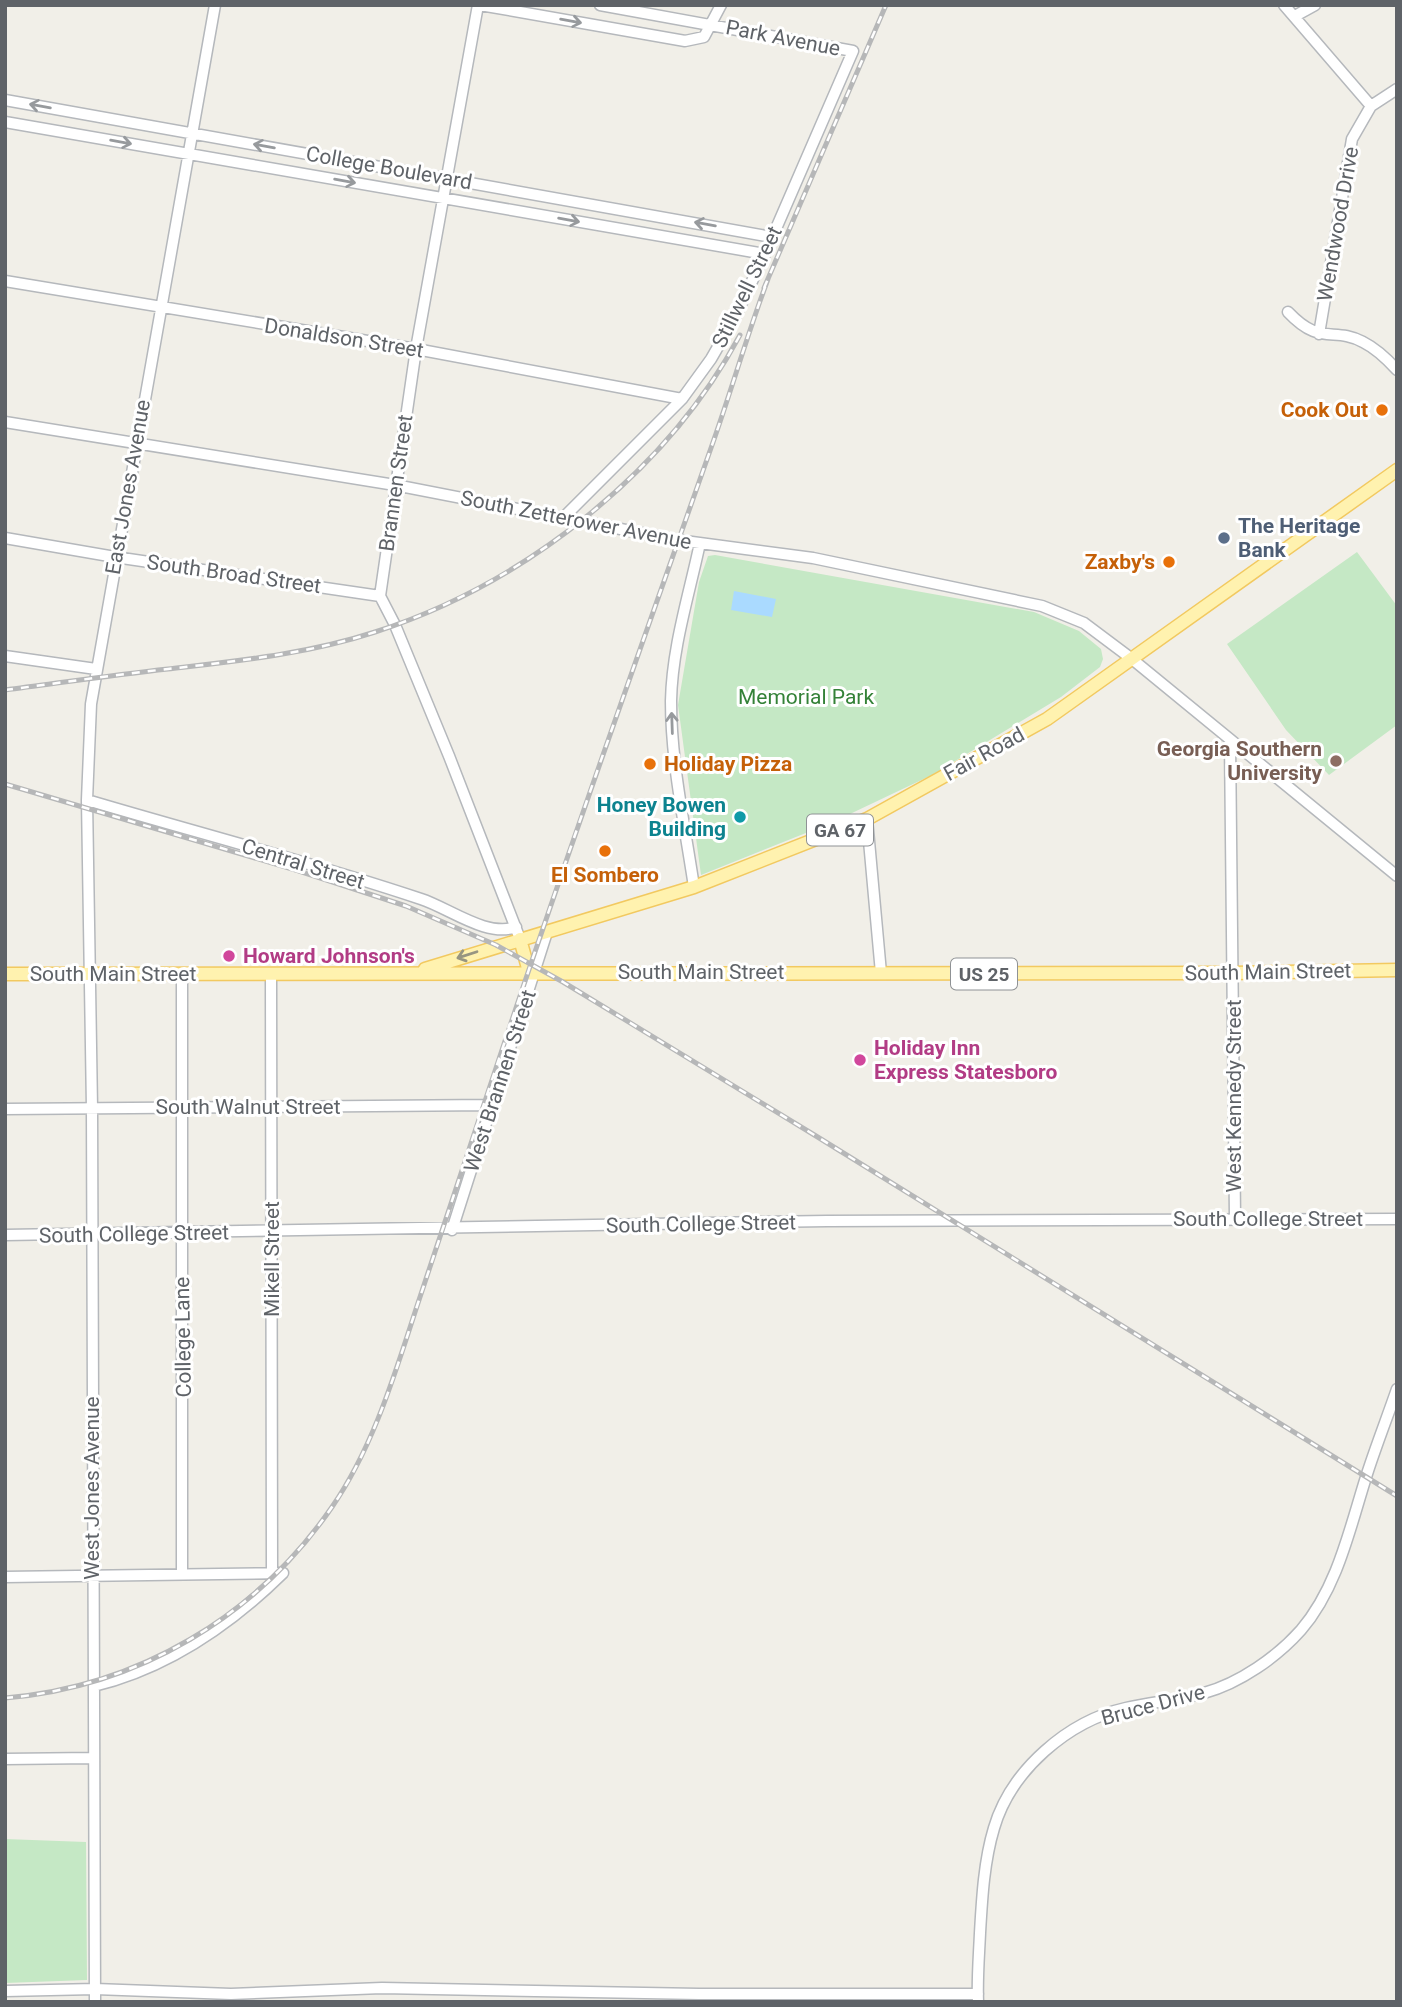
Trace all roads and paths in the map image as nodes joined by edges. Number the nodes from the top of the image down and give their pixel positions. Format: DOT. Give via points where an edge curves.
graph roads {
  1 [pos="215,5"];
  2 [pos="479,5"];
  3 [pos="600,5"];
  4 [pos="721,5"];
  5 [pos="1284,5"];
  6 [pos="1315,5"];
  7 [pos="1295,16"];
  8 [pos="713,24"];
  9 [pos="853,51"];
  10 [pos="1397,89"];
  11 [pos="5,100"];
  12 [pos="1371,106"];
  13 [pos="5,122"];
  14 [pos="194,133"];
  15 [pos="190,154"];
  16 [pos="446,178"];
  17 [pos="443,198"];
  18 [pos="772,237"];
  19 [pos="765,254"];
  20 [pos="5,281"];
  21 [pos="162,309"];
  22 [pos="1288,312"];
  23 [pos="1319,334"];
  24 [pos="416,349"];
  25 [pos="1397,370"];
  26 [pos="682,399"];
  27 [pos="5,422"];
  28 [pos="135,444"];
  29 [pos="1397,470"];
  30 [pos="395,485"];
  31 [pos="562,519"];
  32 [pos="5,538"];
  33 [pos="700,543"];
  34 [pos="115,557"];
  35 [pos="380,596"];
  36 [pos="5,656"];
  37 [pos="1132,659"];
  38 [pos="96,668"];
  39 [pos="1230,741"];
  40 [pos="87,800"];
  41 [pos="867,818"];
  42 [pos="1397,876"];
  43 [pos="694,887"];
  44 [pos="547,932"];
  45 [pos="518,933"];
  46 [pos="1397,970"];
  47 [pos="881,972"];
  48 [pos="415,973"];
  49 [pos="532,973"];
  50 [pos="1234,973"];
  51 [pos="5,974"];
  52 [pos="90,974"];
  53 [pos="271,974"];
  54 [pos="182,975"];
  55 [pos="491,1105"];
  56 [pos="182,1107"];
  57 [pos="270,1107"];
  58 [pos="92,1108"];
  59 [pos="5,1109"];
  60 [pos="1235,1218"];
  61 [pos="1397,1219"];
  62 [pos="452,1230"];
  63 [pos="272,1232"];
  64 [pos="182,1233"];
  65 [pos="92,1234"];
  66 [pos="5,1235"];
  67 [pos="1397,1389"];
  68 [pos="278,1573"];
  69 [pos="182,1574"];
  70 [pos="92,1576"];
  71 [pos="5,1577"];
  72 [pos="94,1686"];
  73 [pos="93,1758"];
  74 [pos="5,1759"];
  75 [pos="95,1989"];
  76 [pos="5,1991"];
  77 [pos="231,1998"];
  78 [pos="700,1998"];
  79 [pos="834,1998"];
  80 [pos="978,1998"];
  81 [pos="95,2002"];
  1 -- 14 [label="street, East Jones Avenue"];
  2 -- 8 [label="street, Park Avenue, one-way" via="685,41 704,37"];
  2 -- 16 [label="street, Brannen Street"];
  3 -- 8 [label="street, Park Avenue"];
  4 -- 8 [label="street"];
  5 -- 7 [label="street"];
  6 -- 7 [label="street"];
  7 -- 12 [label="street"];
  8 -- 9 [label="street, Park Avenue"];
  9 -- 18 [label="street, Stillwell Street"];
  10 -- 12 [label="street, Wendwood Drive"];
  14 -- 11 [label="street, College Boulevard, one-way"];
  12 -- 23 [label="street, Wendwood Drive" via="1350,149"];
  13 -- 15 [label="street, College Boulevard, one-way"];
  14 -- 15 [label="street, East Jones Avenue"];
  16 -- 14 [label="street, College Boulevard, one-way"];
  15 -- 17 [label="street, College Boulevard, one-way"];
  15 -- 21 [label="street, East Jones Avenue"];
  16 -- 17 [label="street, Brannen Street"];
  18 -- 16 [label="street, College Boulevard, one-way"];
  17 -- 19 [label="street, College Boulevard, one-way"];
  17 -- 24 [label="street, Brannen Street"];
  18 -- 19 [label="street, Stillwell Street"];
  19 -- 26 [label="street, Stillwell Street" via="734,319"];
  20 -- 21 [label="street, Donaldson Street"];
  21 -- 24 [label="street, Donaldson Street"];
  21 -- 28 [label="street, East Jones Avenue"];
  22 -- 23 [label="street" via="1302,327"];
  23 -- 25 [label="street" via="1362,341"];
  24 -- 26 [label="street, Donaldson Street"];
  24 -- 30 [label="street, Brannen Street"];
  26 -- 31 [label="street, Stillwell Street"];
  27 -- 28 [label="street, South Zetterower Avenue"];
  28 -- 30 [label="street, South Zetterower Avenue"];
  28 -- 34 [label="street, East Jones Avenue"];
  29 -- 37 [label="main road, Fair Road / GA 67"];
  30 -- 31 [label="street, South Zetterower Avenue"];
  30 -- 35 [label="street, Brannen Street"];
  31 -- 33 [label="street, South Zetterower Avenue"];
  32 -- 34 [label="street, South Broad Street"];
  33 -- 37 [label="street, South Zetterower Avenue" via="813,558 1007,597 1084,623"];
  43 -- 33 [label="street, one-way" via="671,700 678,639"];
  34 -- 35 [label="street, South Broad Street"];
  34 -- 38 [label="street, East Jones Avenue"];
  35 -- 45 [label="street" via="430,708"];
  36 -- 38 [label="street"];
  37 -- 39 [label="street, South Zetterower Avenue"];
  37 -- 41 [label="main road, Fair Road / GA 67" via="1047,719"];
  38 -- 40 [label="street, East Jones Avenue"];
  39 -- 42 [label="street, South Zetterower Avenue"];
  39 -- 50 [label="street, West Kennedy Street"];
  40 -- 45 [label="street, Central Street" via="422,899 489,927"];
  40 -- 52 [label="street, East Jones Avenue"];
  41 -- 43 [label="main road, Fair Road / GA 67"];
  41 -- 47 [label="street"];
  43 -- 44 [label="main road, Fair Road / GA 67"];
  44 -- 45 [label="main road, Fair Road / GA 67"];
  44 -- 49 [label="street, West Brannen Street"];
  45 -- 48 [label="main road, GA 67, one-way"];
  45 -- 49 [label="main road"];
  46 -- 50 [label="main road, South Main Street / US 25"];
  47 -- 49 [label="main road, South Main Street / US 25"];
  47 -- 50 [label="main road, South Main Street / US 25"];
  48 -- 49 [label="main road, South Main Street / US 25"];
  48 -- 53 [label="main road, South Main Street / US 25"];
  49 -- 55 [label="street, West Brannen Street"];
  50 -- 60 [label="street, West Kennedy Street"];
  51 -- 52 [label="main road, South Main Street / US 25"];
  52 -- 54 [label="main road, South Main Street / US 25"];
  52 -- 58 [label="street, West Jones Avenue"];
  53 -- 54 [label="main road, South Main Street / US 25"];
  53 -- 57 [label="street, Mikell Street"];
  54 -- 56 [label="street, College Lane"];
  55 -- 57 [label="street, South Walnut Street"];
  55 -- 62 [label="street, West Brannen Street"];
  56 -- 57 [label="street, South Walnut Street"];
  56 -- 58 [label="street, South Walnut Street"];
  56 -- 64 [label="street, College Lane"];
  57 -- 63 [label="street, Mikell Street"];
  58 -- 59 [label="street, South Walnut Street"];
  58 -- 65 [label="street, West Jones Avenue"];
  60 -- 61 [label="street, South College Street"];
  60 -- 62 [label="street, South College Street"];
  62 -- 63 [label="street, South College Street"];
  63 -- 64 [label="street, South College Street"];
  63 -- 68 [label="street, Mikell Street" via="273,1544"];
  64 -- 65 [label="street, South College Street"];
  64 -- 69 [label="street, College Lane"];
  65 -- 66 [label="street, South College Street"];
  65 -- 70 [label="street, West Jones Avenue"];
  67 -- 80 [label="street, Bruce Drive" via="1346,1544 1320,1604 1301,1629 1275,1655 1206,1693 1124,1708 1073,1731 1017,1781 994,1826 989,1852"];
  68 -- 69 [label="street"];
  68 -- 72 [label="street" via="247,1607 201,1641 132,1675"];
  69 -- 70 [label="street"];
  70 -- 71 [label="street"];
  70 -- 72 [label="street, West Jones Avenue"];
  72 -- 73 [label="street, West Jones Avenue"];
  73 -- 74 [label="street"];
  73 -- 75 [label="street, West Jones Avenue"];
  75 -- 76 [label="street"];
  75 -- 77 [label="street"];
  75 -- 81 [label="street, West Jones Avenue"];
  77 -- 78 [label="street" via="383,1989"];
  78 -- 79 [label="street"];
  79 -- 80 [label="street"];
}
